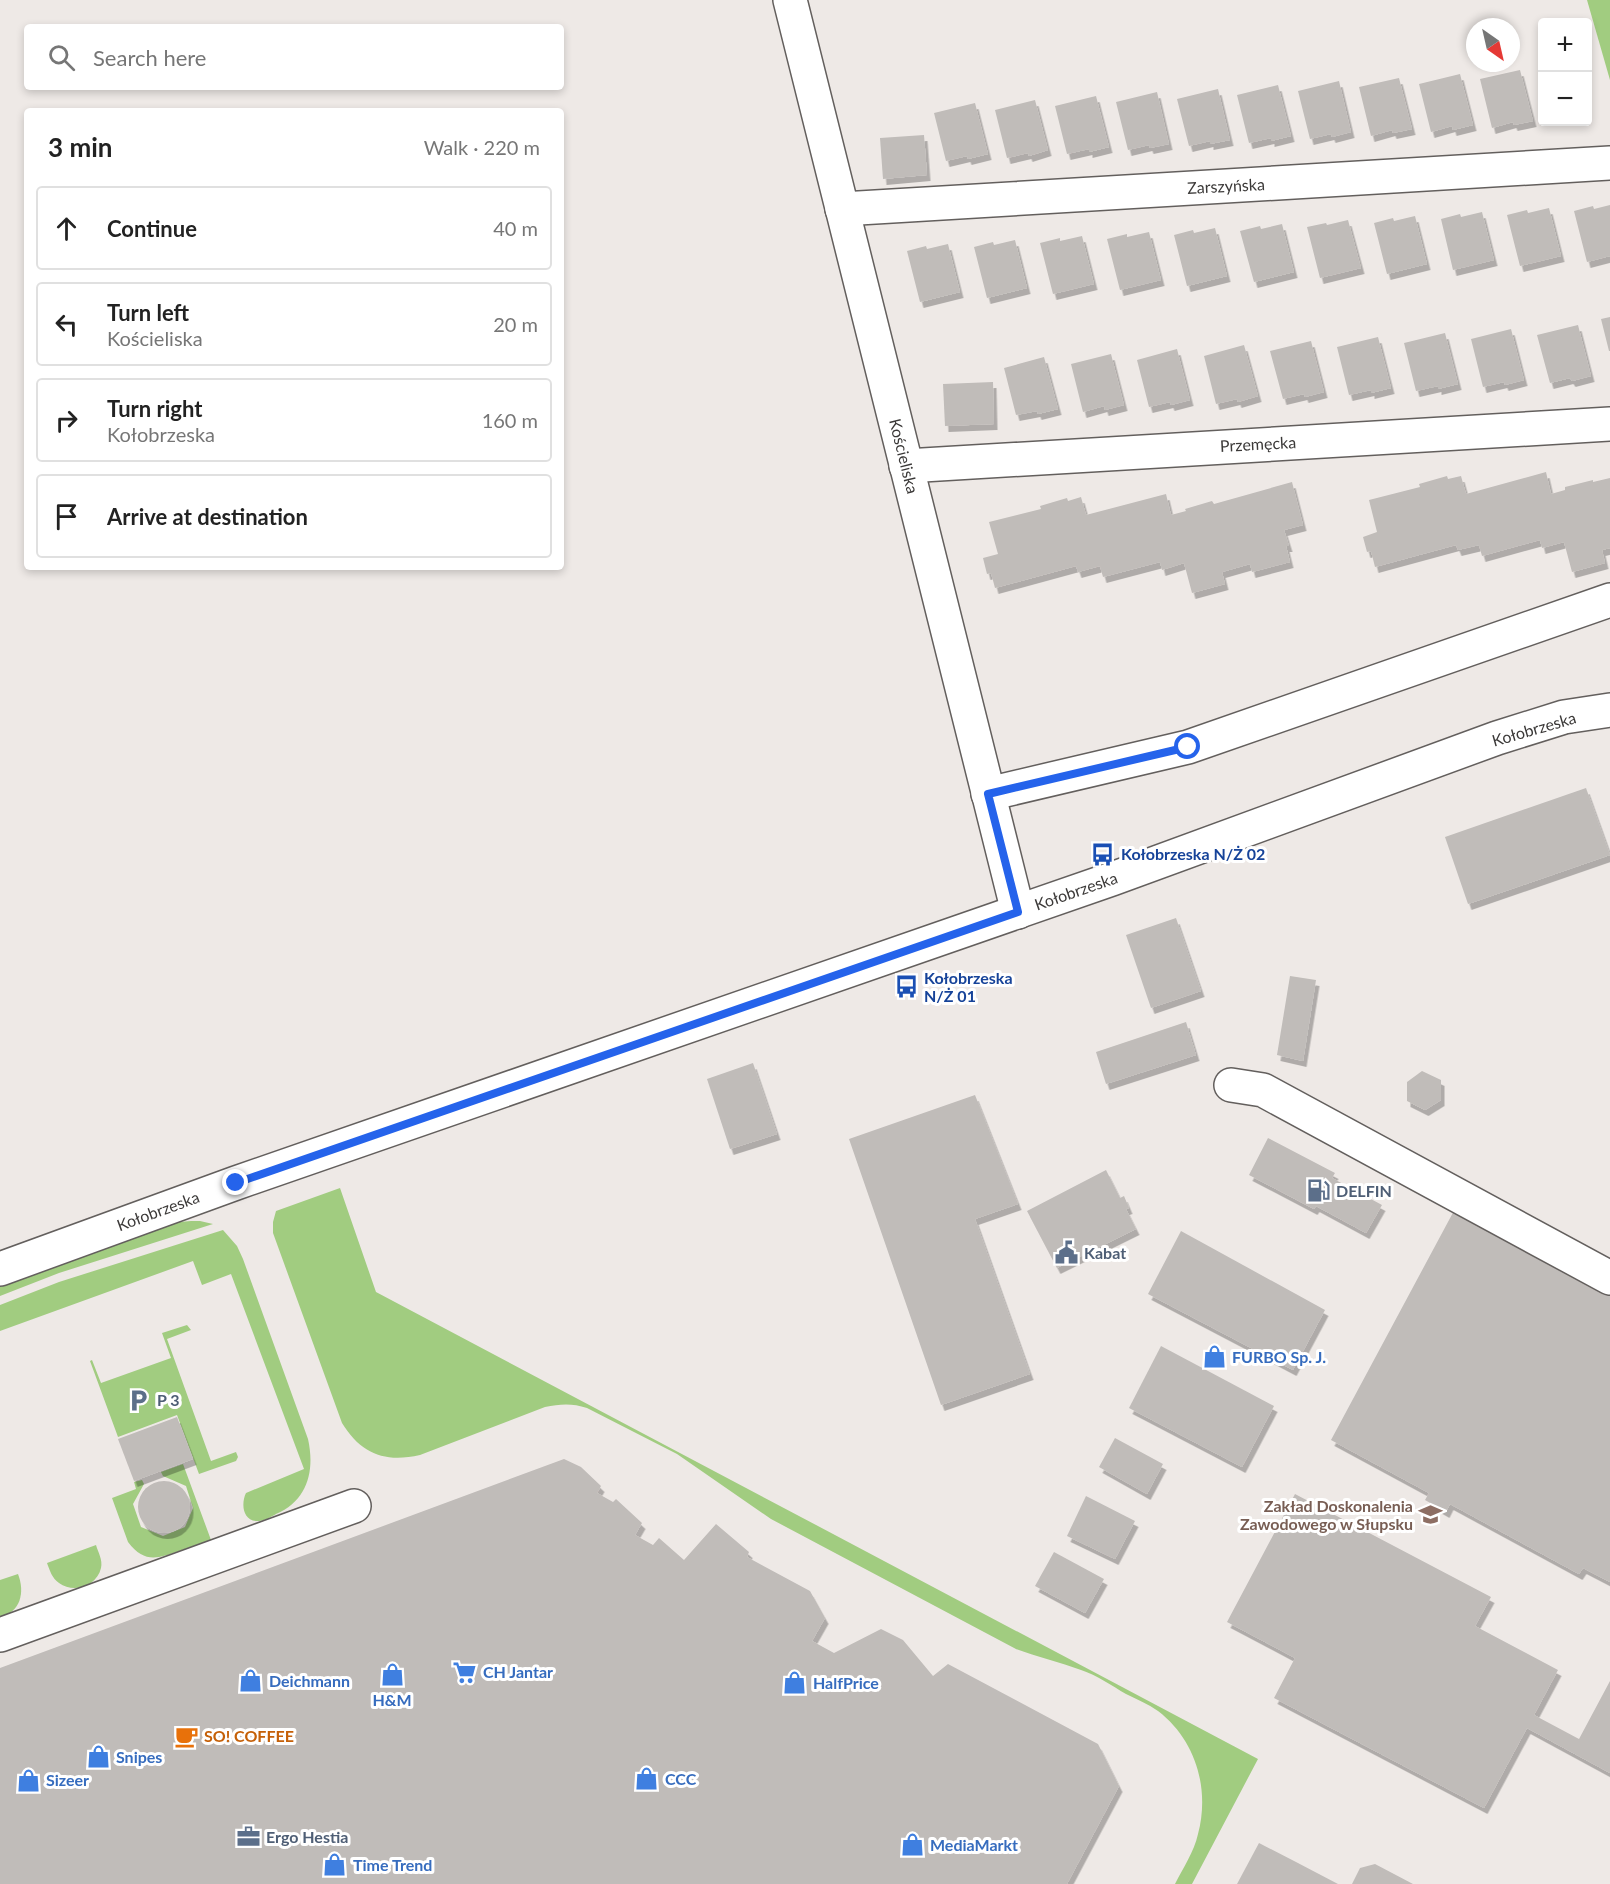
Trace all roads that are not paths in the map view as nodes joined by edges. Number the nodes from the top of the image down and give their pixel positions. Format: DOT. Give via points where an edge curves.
graph roads {
  1 [pos="790,0"];
  2 [pos="1610,163"];
  3 [pos="842,209"];
  4 [pos="1610,424"];
  5 [pos="906,466"];
  6 [pos="1610,600"];
  7 [pos="1610,710"];
  8 [pos="988,794"];
  9 [pos="1018,912"];
  10 [pos="1231,1085"];
  11 [pos="0,1269"];
  12 [pos="1610,1278"];
  13 [pos="354,1506"];
  14 [pos="0,1635"];
  1 -- 3 [label="street, Kościeliska"];
  2 -- 3 [label="street, Zarszyńska"];
  3 -- 5 [label="street, Kościeliska"];
  4 -- 5 [label="street, Przemęcka"];
  5 -- 8 [label="street, Kościeliska"];
  6 -- 8 [label="street" via="1188,747"];
  7 -- 9 [label="street, Kołobrzeska" via="1564,717 1497,738"];
  8 -- 9 [label="street, Kościeliska"];
  9 -- 11 [label="street, Kołobrzeska"];
  10 -- 12 [label="street" via="1263,1090"];
  13 -- 14 [label="street"];
}
